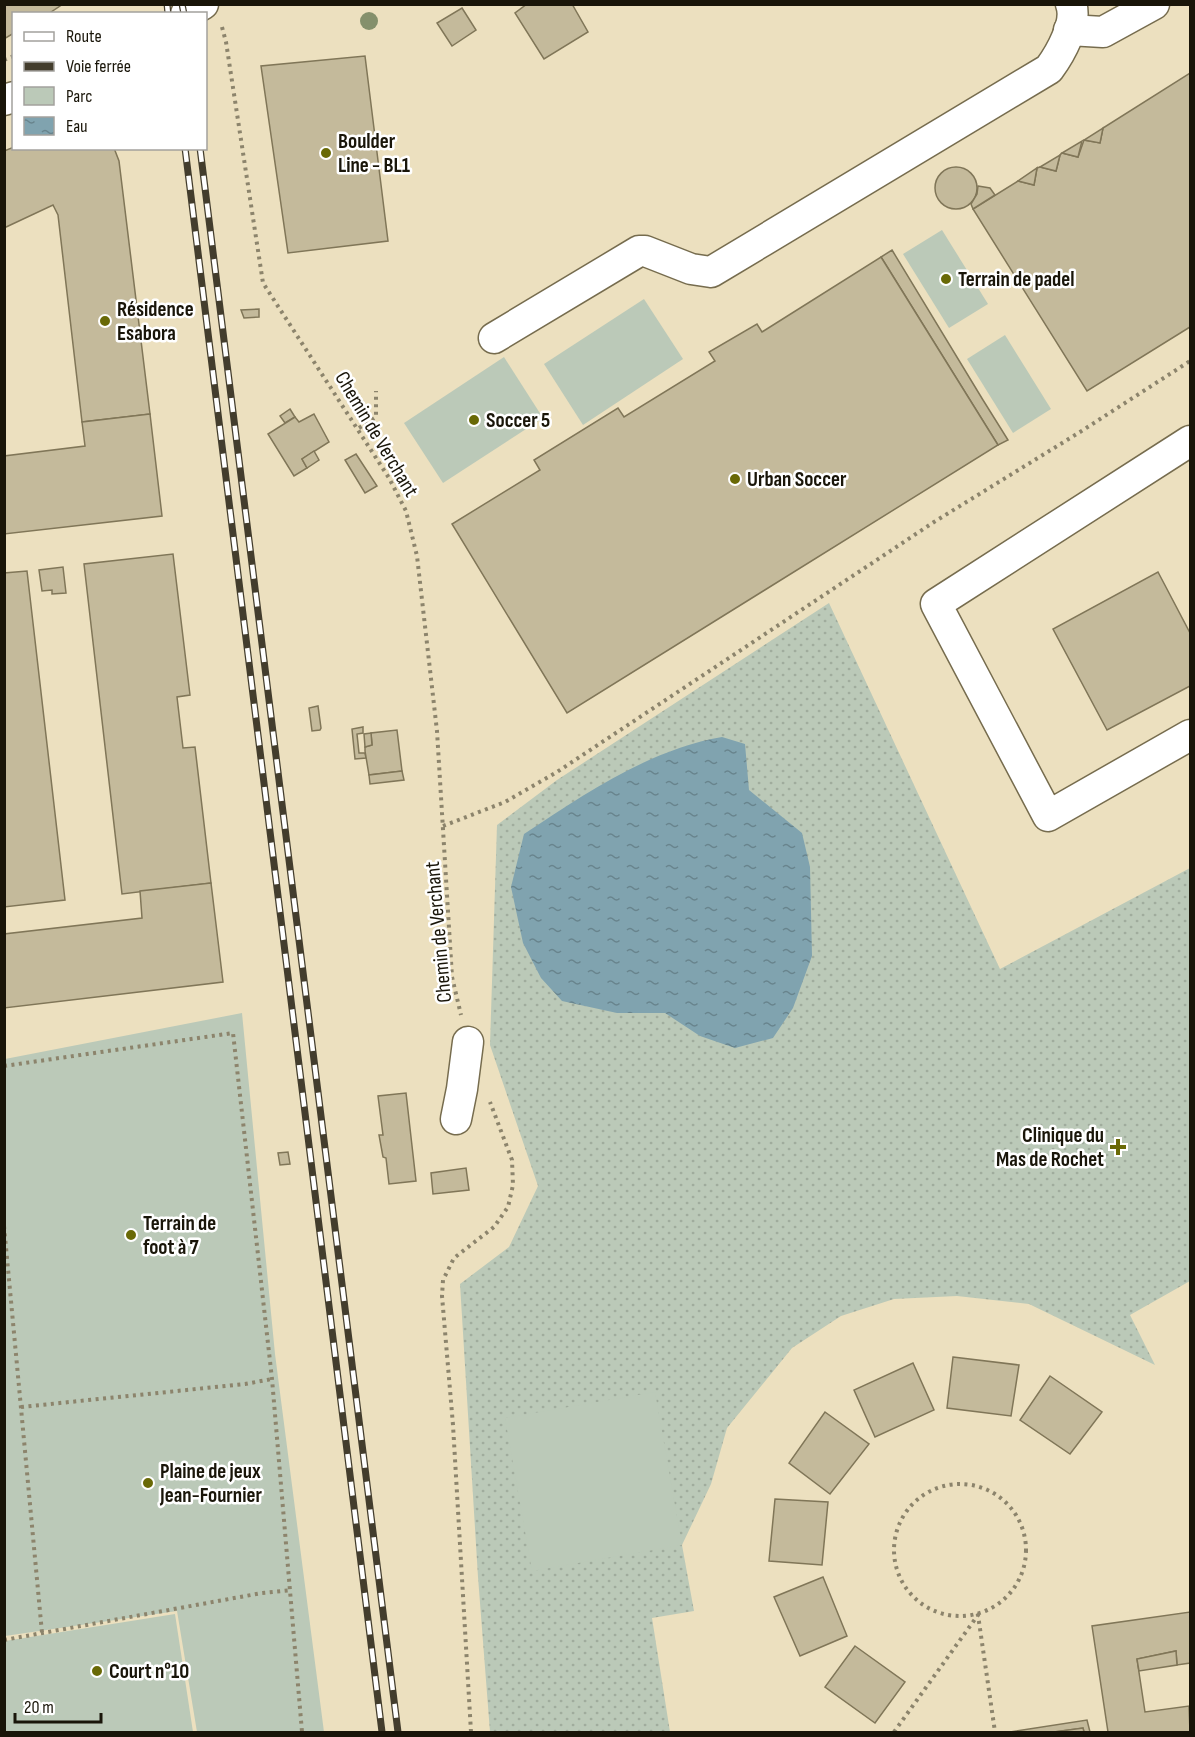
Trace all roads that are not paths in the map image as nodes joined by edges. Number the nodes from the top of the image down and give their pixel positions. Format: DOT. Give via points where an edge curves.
graph roads {
  1 [pos="1151,5"];
  2 [pos="1070,17"];
  3 [pos="494,338"];
  4 [pos="1191,441"];
  5 [pos="1191,735"];
  6 [pos="468,1042"];
  7 [pos="456,1119"];
  1 -- 2 [label="street" via="1103,32"];
  2 -- 3 [label="street" via="1061,52 1049,69 711,272 639,251"];
  4 -- 5 [label="street" via="936,604 1048,816"];
  6 -- 7 [label="street"];
}
